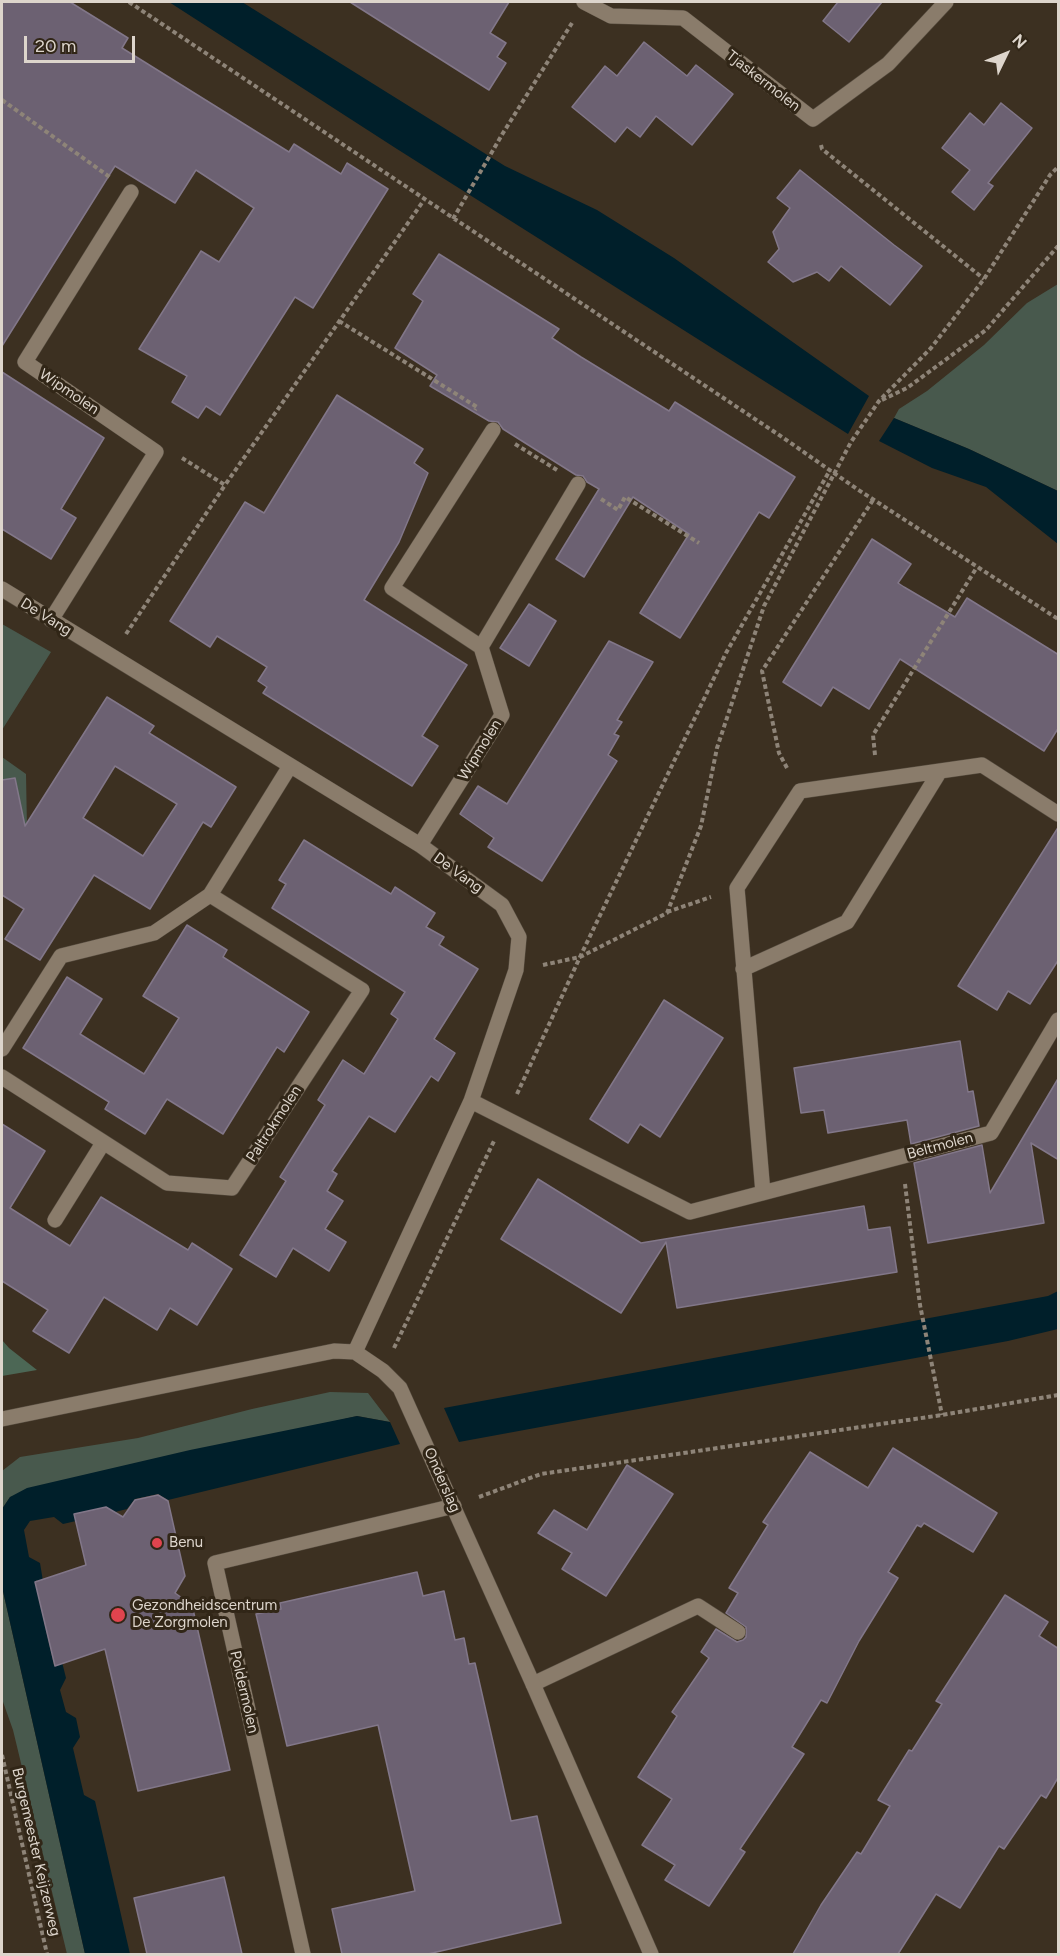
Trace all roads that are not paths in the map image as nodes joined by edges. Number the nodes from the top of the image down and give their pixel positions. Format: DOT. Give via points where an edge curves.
graph roads {
  1 [pos="585,2"];
  2 [pos="946,2"];
  3 [pos="131,192"];
  4 [pos="493,430"];
  5 [pos="578,484"];
  6 [pos="2,589"];
  7 [pos="51,620"];
  8 [pos="481,646"];
  9 [pos="290,766"];
  10 [pos="940,771"];
  11 [pos="1059,814"];
  12 [pos="420,845"];
  13 [pos="210,895"];
  14 [pos="743,969"];
  15 [pos="1059,1020"];
  16 [pos="2,1049"];
  17 [pos="2,1077"];
  18 [pos="471,1101"];
  19 [pos="103,1143"];
  20 [pos="763,1193"];
  21 [pos="55,1220"];
  22 [pos="355,1352"];
  23 [pos="2,1419"];
  24 [pos="454,1506"];
  25 [pos="738,1632"];
  26 [pos="533,1684"];
  27 [pos="303,1954"];
  28 [pos="651,1954"];
  1 -- 2 [label="street, Tjaskermolen" via="611,16 683,18 813,119 888,64"];
  3 -- 7 [label="street, Wipmolen" via="25,362 156,452"];
  4 -- 8 [label="street" via="392,588"];
  5 -- 8 [label="street"];
  6 -- 7 [label="street, De Vang"];
  7 -- 9 [label="street, De Vang"];
  8 -- 12 [label="street, Wipmolen" via="502,715"];
  9 -- 12 [label="street, De Vang"];
  9 -- 13 [label="street"];
  10 -- 11 [label="street" via="982,765"];
  10 -- 14 [label="street" via="847,922"];
  10 -- 14 [label="street" via="800,791 736,888"];
  12 -- 18 [label="street, De Vang" via="502,905 519,937 516,970"];
  13 -- 16 [label="street" via="154,933 61,956"];
  13 -- 19 [label="street, Paltrokmolen" via="362,990 232,1188 167,1183"];
  14 -- 20 [label="street"];
  15 -- 20 [label="street, Beltmolen" via="991,1133"];
  17 -- 19 [label="street, Paltrokmolen"];
  18 -- 20 [label="street, Beltmolen" via="690,1212"];
  18 -- 22 [label="street, De Vang"];
  19 -- 21 [label="street"];
  22 -- 23 [label="street" via="323,1353"];
  22 -- 24 [label="street, Onderslag" via="400,1388"];
  24 -- 26 [label="street, Onderslag"];
  24 -- 27 [label="street, Poldermolen" via="215,1563"];
  25 -- 26 [label="street" via="698,1606"];
  26 -- 28 [label="street, Onderslag"];
}
